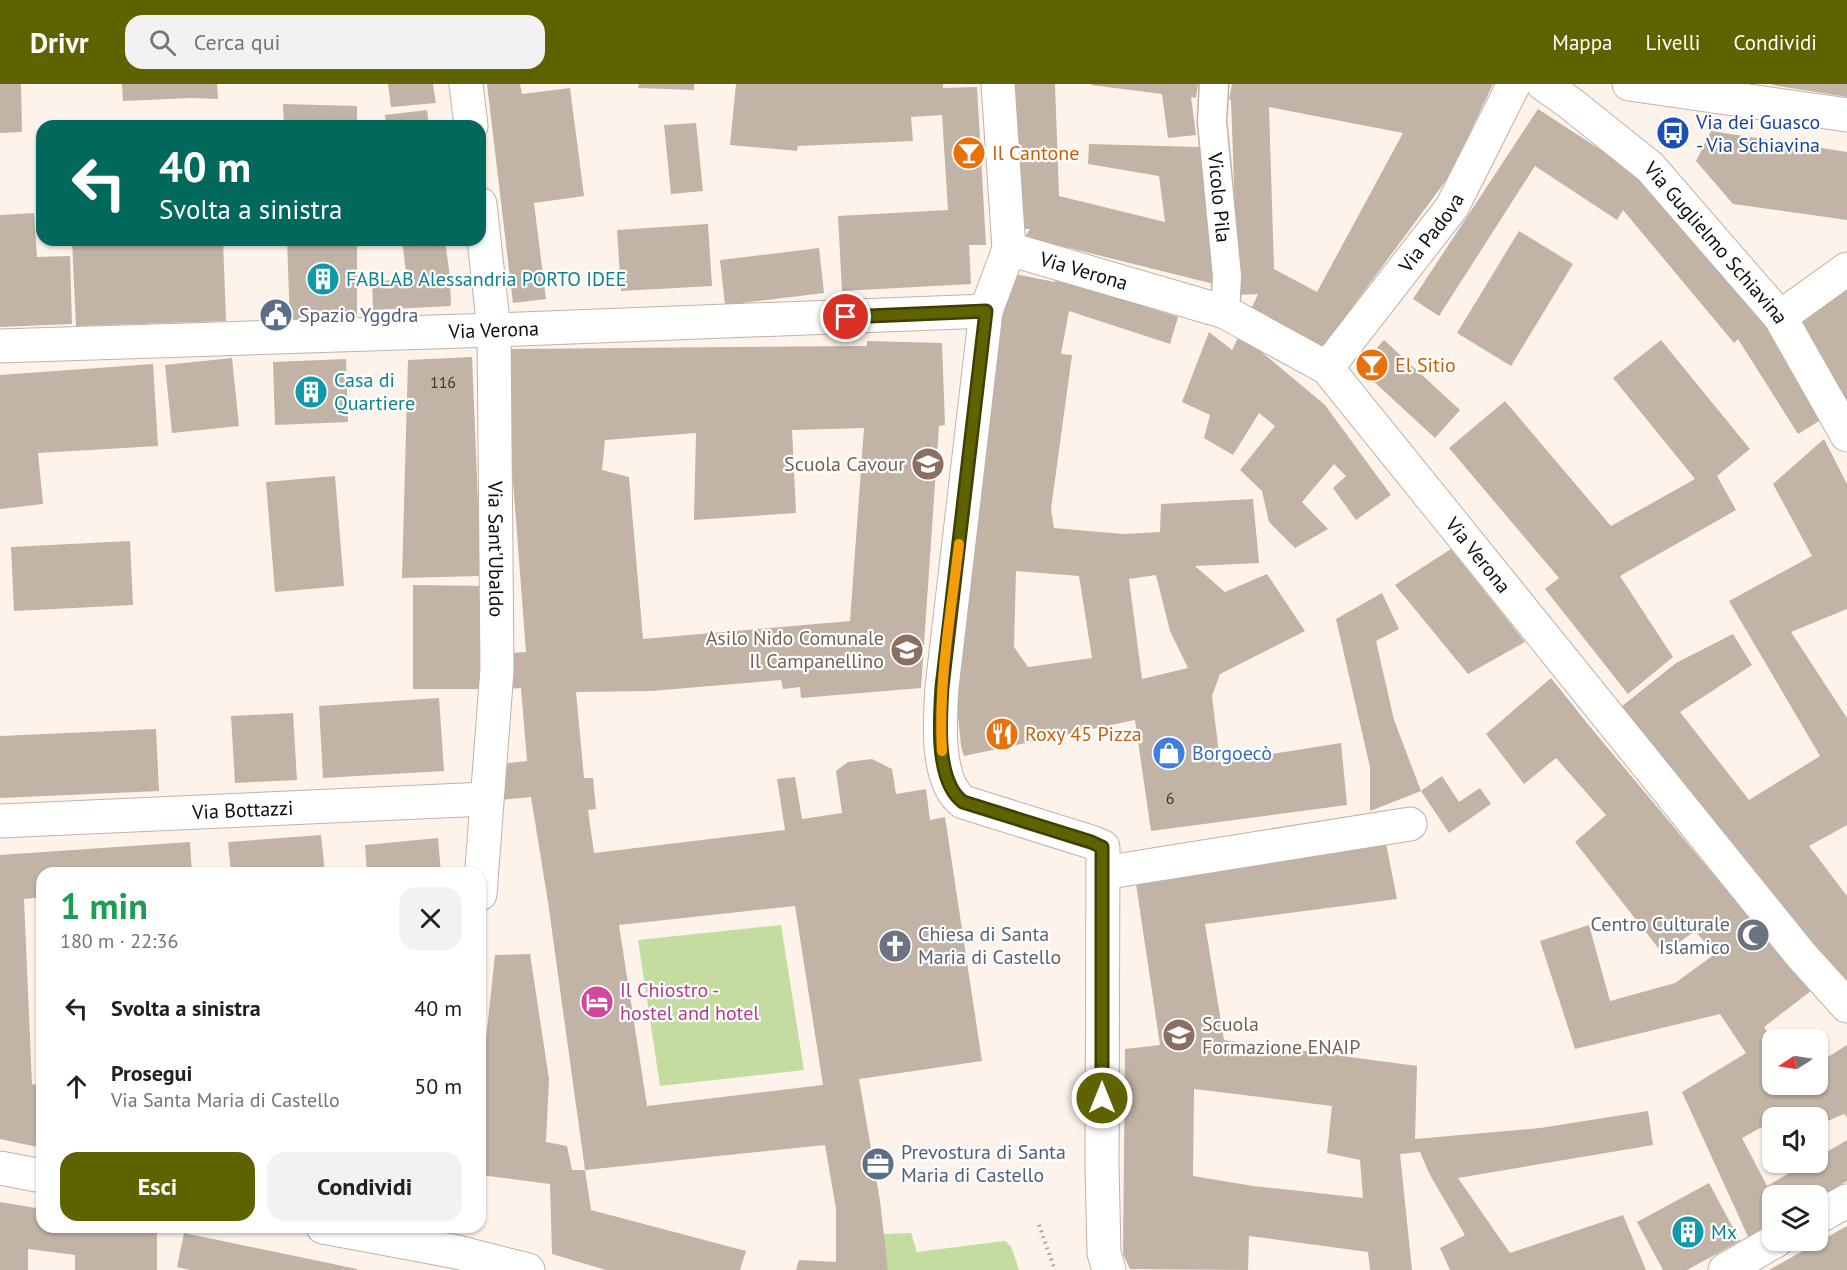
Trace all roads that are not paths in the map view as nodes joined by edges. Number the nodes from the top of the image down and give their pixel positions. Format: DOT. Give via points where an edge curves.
graph roads {
  1 [pos="466,84"];
  2 [pos="998,84"];
  3 [pos="1214,84"];
  4 [pos="1514,84"];
  5 [pos="1543,84"];
  6 [pos="1629,84"];
  7 [pos="1847,115"];
  8 [pos="470,120"];
  9 [pos="485,246"];
  10 [pos="1009,249"];
  11 [pos="1847,269"];
  12 [pos="986,311"];
  13 [pos="1225,312"];
  14 [pos="1780,317"];
  15 [pos="494,330"];
  16 [pos="0,345"];
  17 [pos="1327,368"];
  18 [pos="1847,435"];
  19 [pos="486,799"];
  20 [pos="0,821"];
  21 [pos="1410,824"];
  22 [pos="482,867"];
  23 [pos="1103,873"];
  24 [pos="1847,1006"];
  25 [pos="0,1168"];
  26 [pos="36,1175"];
  27 [pos="1847,1201"];
  28 [pos="1828,1211"];
  29 [pos="357,1233"];
  30 [pos="1762,1249"];
  31 [pos="456,1250"];
  32 [pos="528,1270"];
  33 [pos="1109,1270"];
  34 [pos="1725,1270"];
  1 -- 8 [label="street"];
  2 -- 10 [label="street"];
  3 -- 13 [label="street, Vicolo Pila" via="1212,122 1227,276"];
  4 -- 17 [label="street, Via Padova" via="1452,207"];
  5 -- 14 [label="street, Via Guglielmo Schiavina" via="1650,167"];
  6 -- 7 [label="street"];
  9 -- 15 [label="street, Via Sant'Ubaldo"];
  10 -- 12 [label="street"];
  10 -- 13 [label="street, Via Verona"];
  11 -- 14 [label="street"];
  12 -- 15 [label="street, Via Verona"];
  12 -- 23 [label="street" via="942,687 942,754 948,781 955,796 963,802 1100,845 1104,852"];
  13 -- 17 [label="street, Via Verona"];
  14 -- 18 [label="street, Via Guglielmo Schiavina"];
  15 -- 16 [label="street, Via Verona"];
  15 -- 19 [label="street, Via Sant'Ubaldo" via="497,670"];
  17 -- 24 [label="street, Via Verona" via="1801,955"];
  19 -- 20 [label="street, Via Bottazzi"];
  19 -- 22 [label="street, Via Sant'Ubaldo"];
  21 -- 23 [label="street"];
  23 -- 33 [label="street" via="1102,1166 1104,1253"];
  25 -- 26 [label="street"];
  27 -- 28 [label="street"];
  29 -- 31 [label="street"];
  30 -- 34 [label="street"];
  31 -- 32 [label="street"];
}
